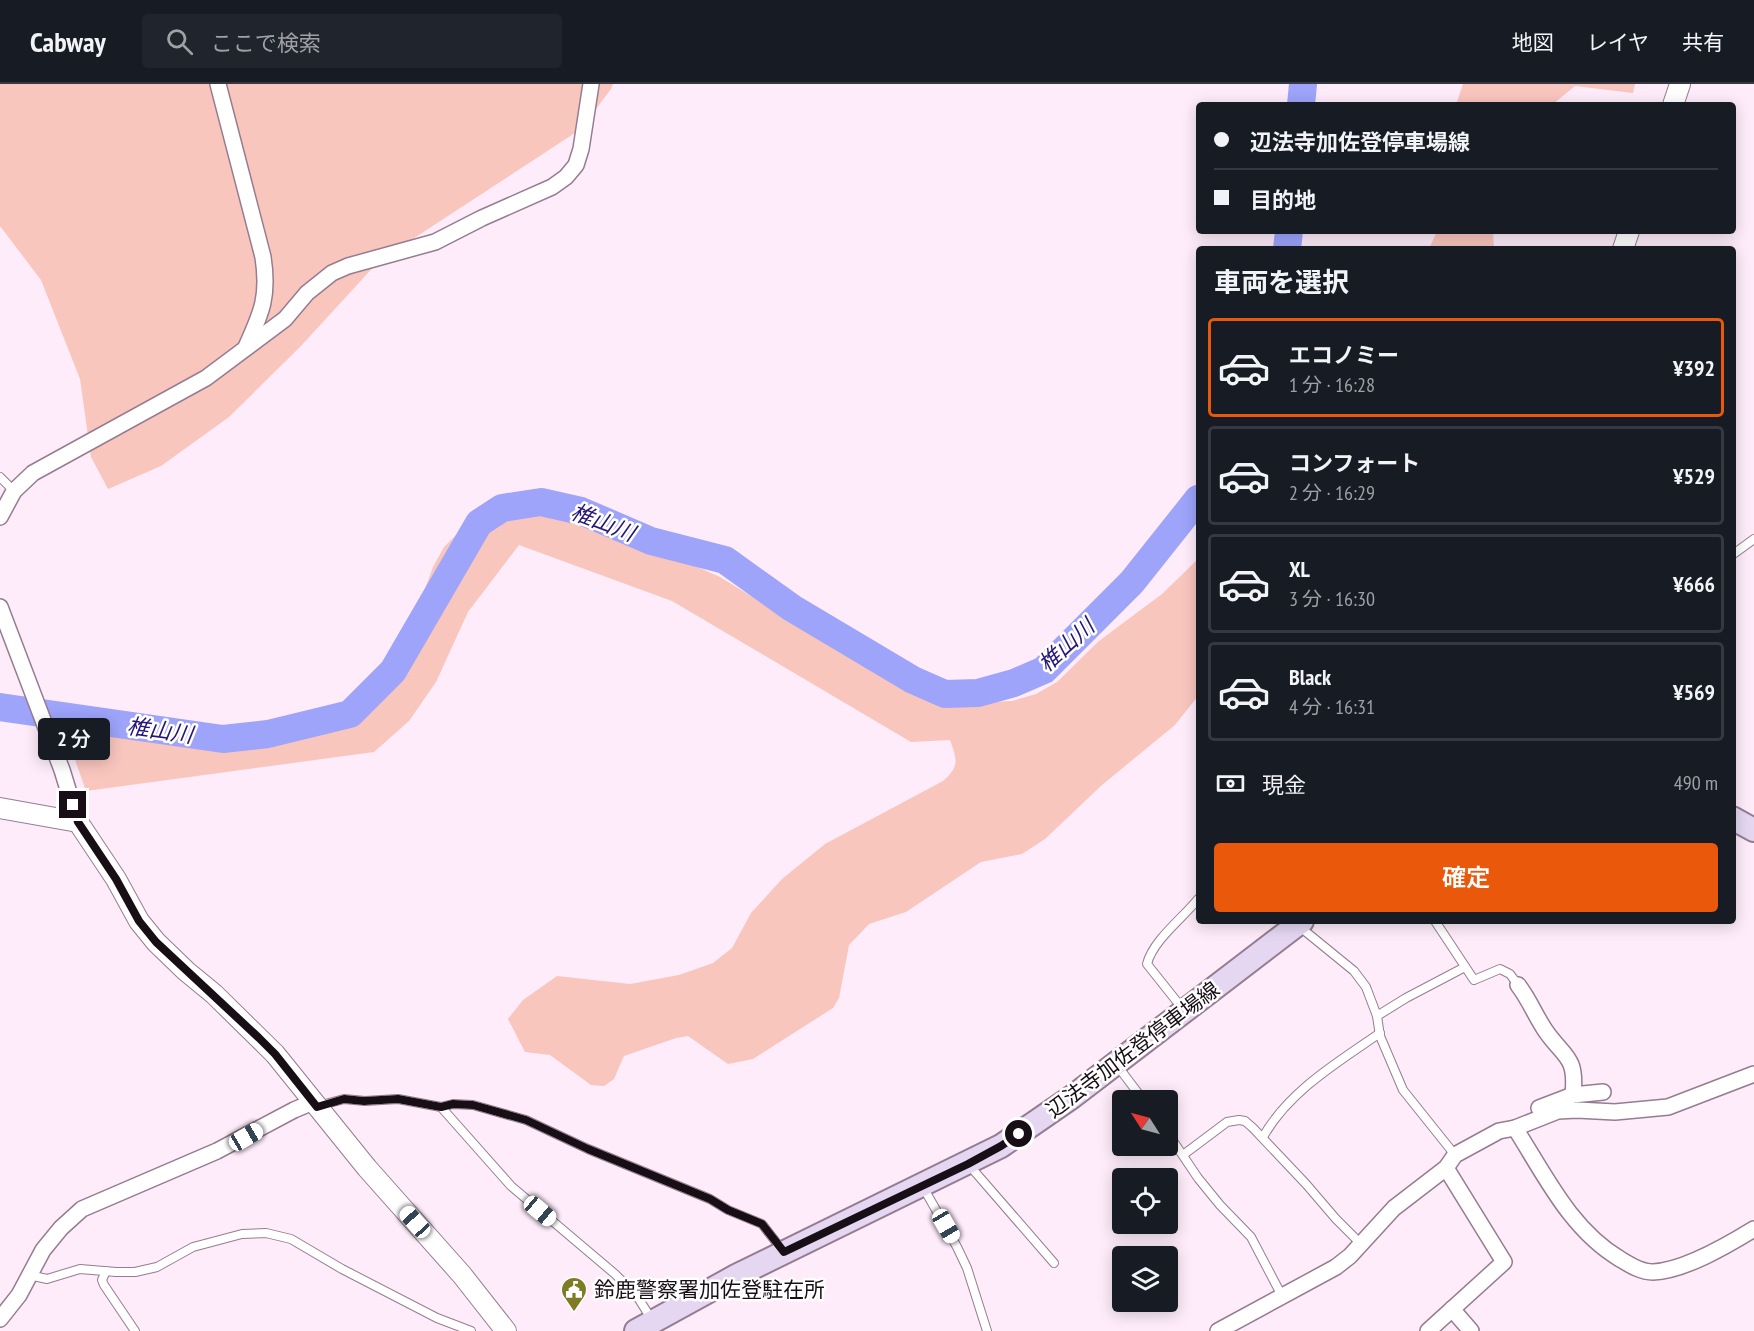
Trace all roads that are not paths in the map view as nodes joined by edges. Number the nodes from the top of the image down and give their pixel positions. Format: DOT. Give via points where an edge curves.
graph roads {
  1 [pos="218,84"];
  2 [pos="591,84"];
  3 [pos="1680,84"];
  4 [pos="1674,102"];
  5 [pos="246,349"];
  6 [pos="0,477"];
  7 [pos="14,491"];
  8 [pos="0,516"];
  9 [pos="1754,539"];
  10 [pos="1736,552"];
  11 [pos="0,607"];
  12 [pos="0,808"];
  13 [pos="1736,820"];
  14 [pos="78,822"];
  15 [pos="1754,830"];
  16 [pos="1196,901"];
  17 [pos="1299,924"];
  18 [pos="1301,924"];
  19 [pos="1437,924"];
  20 [pos="1465,967"];
  21 [pos="1518,985"];
  22 [pos="1185,1012"];
  23 [pos="1377,1016"];
  24 [pos="1380,1032"];
  25 [pos="1115,1063"];
  26 [pos="1754,1074"];
  27 [pos="1136,1090"];
  28 [pos="1603,1092"];
  29 [pos="1573,1095"];
  30 [pos="315,1104"];
  31 [pos="441,1107"];
  32 [pos="1515,1128"];
  33 [pos="1263,1137"];
  34 [pos="1178,1148"];
  35 [pos="1183,1155"];
  36 [pos="1450,1162"];
  37 [pos="968,1164"];
  38 [pos="922,1186"];
  39 [pos="1754,1228"];
  40 [pos="1361,1244"];
  41 [pos="784,1252"];
  42 [pos="1054,1263"];
  43 [pos="106,1271"];
  44 [pos="29,1275"];
  45 [pos="1282,1296"];
  46 [pos="1452,1310"];
  47 [pos="0,1319"];
  48 [pos="651,1324"];
  49 [pos="135,1331"];
  50 [pos="471,1331"];
  51 [pos="506,1331"];
  52 [pos="987,1331"];
  53 [pos="1218,1331"];
  54 [pos="1428,1331"];
  55 [pos="1471,1331"];
  1 -- 5 [label="street" via="266,276 262,313"];
  2 -- 5 [label="street" via="581,149 576,165 566,177 435,242 332,273 307,293 285,319"];
  3 -- 4 [label="street"];
  5 -- 7 [label="street" via="206,378 33,473"];
  6 -- 7 [label="lane"];
  7 -- 8 [label="street"];
  9 -- 10 [label="lane"];
  11 -- 14 [label="street"];
  12 -- 14 [label="street"];
  13 -- 15 [label="main road"];
  14 -- 30 [label="street" via="156,942 275,1054"];
  16 -- 22 [label="lane" via="1147,964"];
  17 -- 22 [label="main road, 辺法寺加佐登停車場線"];
  18 -- 23 [label="lane" via="1311,938 1354,971 1366,987"];
  19 -- 20 [label="lane"];
  20 -- 21 [label="lane" via="1474,980 1500,969"];
  20 -- 23 [label="lane"];
  21 -- 29 [label="street" via="1546,1032 1568,1056 1575,1071"];
  22 -- 25 [label="main road, 辺法寺加佐登停車場線"];
  23 -- 24 [label="lane"];
  24 -- 33 [label="lane" via="1326,1070 1270,1124"];
  24 -- 36 [label="lane" via="1403,1090"];
  25 -- 27 [label="lane"];
  25 -- 37 [label="main road, 辺法寺加佐登停車場線" via="1001,1146"];
  26 -- 32 [label="street" via="1668,1107 1615,1112 1558,1111"];
  28 -- 29 [label="street"];
  29 -- 32 [label="street" via="1523,1115"];
  30 -- 31 [label="lane" via="344,1099 398,1099"];
  30 -- 44 [label="street" via="294,1110 217,1151 82,1209 51,1238"];
  30 -- 51 [label="street"];
  31 -- 41 [label="lane" via="473,1105 526,1120 762,1224"];
  31 -- 48 [label="lane" via="511,1186 637,1296"];
  32 -- 36 [label="street" via="1499,1131 1465,1148"];
  32 -- 39 [label="street" via="1572,1218 1603,1248 1634,1268 1653,1272 1675,1267 1719,1249"];
  33 -- 35 [label="lane" via="1245,1121 1234,1119"];
  33 -- 40 [label="lane"];
  34 -- 35 [label="lane"];
  35 -- 45 [label="lane" via="1220,1205 1251,1237"];
  36 -- 40 [label="street" via="1394,1208"];
  36 -- 46 [label="street" via="1504,1262"];
  37 -- 38 [label="main road, 辺法寺加佐登停車場線"];
  37 -- 42 [label="lane"];
  38 -- 41 [label="main road, 辺法寺加佐登停車場線"];
  38 -- 52 [label="lane" via="968,1268"];
  40 -- 45 [label="street" via="1330,1272"];
  41 -- 48 [label="main road, 辺法寺加佐登停車場線"];
  43 -- 44 [label="lane" via="80,1269 48,1279"];
  43 -- 49 [label="lane" via="102,1281"];
  43 -- 50 [label="lane" via="135,1272 157,1267 192,1247 242,1234 266,1233 291,1239 426,1313"];
  44 -- 47 [label="street"];
  45 -- 53 [label="street"];
  46 -- 54 [label="street"];
  46 -- 55 [label="street"];
}
